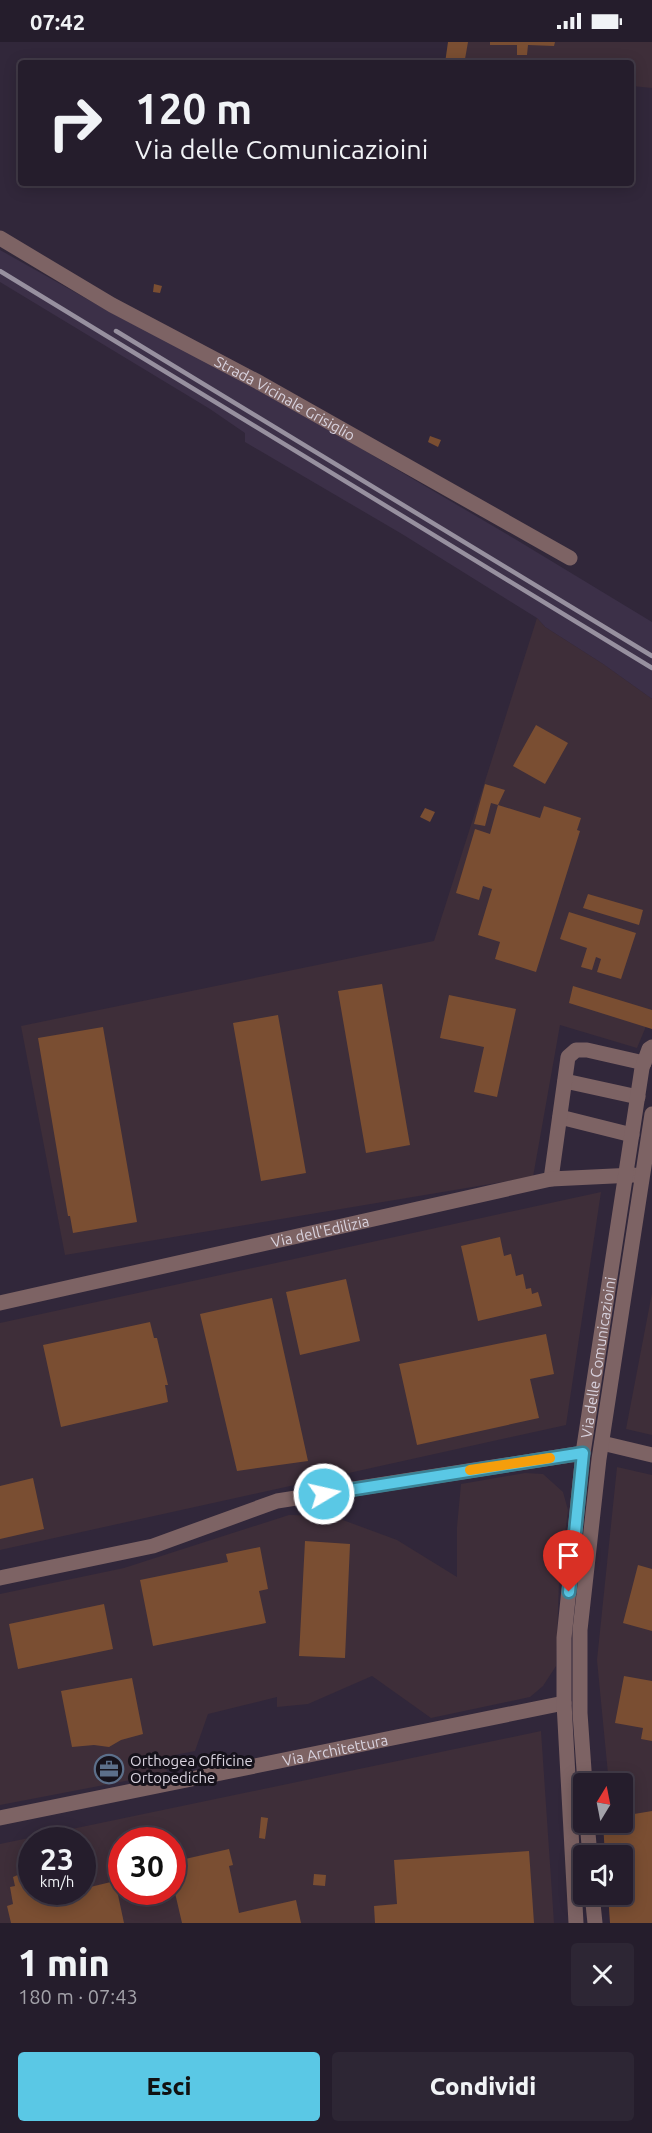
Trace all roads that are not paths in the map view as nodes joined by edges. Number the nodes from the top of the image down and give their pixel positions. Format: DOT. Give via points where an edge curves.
graph roads {
  1 [pos="0,238"];
  2 [pos="570,558"];
  3 [pos="652,1047"];
  4 [pos="644,1063"];
  5 [pos="565,1081"];
  6 [pos="638,1097"];
  7 [pos="652,1114"];
  8 [pos="560,1117"];
  9 [pos="632,1135"];
  10 [pos="625,1175"];
  11 [pos="642,1176"];
  12 [pos="551,1179"];
  13 [pos="0,1303"];
  14 [pos="602,1443"];
  15 [pos="583,1453"];
  16 [pos="652,1455"];
  17 [pos="0,1578"];
  18 [pos="564,1703"];
  19 [pos="584,1773"];
  20 [pos="0,1818"];
  21 [pos="593,1905"];
  22 [pos="576,1923"];
  23 [pos="594,1923"];
  1 -- 2 [label="street, Strada Vicinale Grisiglio" via="112,305 260,383"];
  3 -- 4 [label="street, Via delle Comunicazioini"];
  4 -- 5 [label="street" via="576,1050 568,1057"];
  4 -- 6 [label="street, Via delle Comunicazioini"];
  5 -- 6 [label="street"];
  5 -- 8 [label="street"];
  6 -- 9 [label="street, Via delle Comunicazioini"];
  7 -- 11 [label="street, Via delle Comunicazioini"];
  8 -- 9 [label="street"];
  8 -- 12 [label="street"];
  9 -- 10 [label="street, Via delle Comunicazioini"];
  10 -- 11 [label="street, Via dell'Edilizia"];
  10 -- 12 [label="street, Via dell'Edilizia"];
  10 -- 15 [label="street, Via delle Comunicazioini"];
  11 -- 14 [label="street, Via delle Comunicazioini"];
  12 -- 13 [label="street, Via dell'Edilizia"];
  14 -- 16 [label="street"];
  14 -- 19 [label="street, Via delle Comunicazioini" via="580,1630"];
  15 -- 17 [label="street" via="277,1501 153,1546"];
  15 -- 18 [label="street, Via delle Comunicazioini" via="564,1638"];
  18 -- 20 [label="street, Via Architettura"];
  18 -- 22 [label="street, Via delle Comunicazioini"];
  21 -- 23 [label="street"];
}
